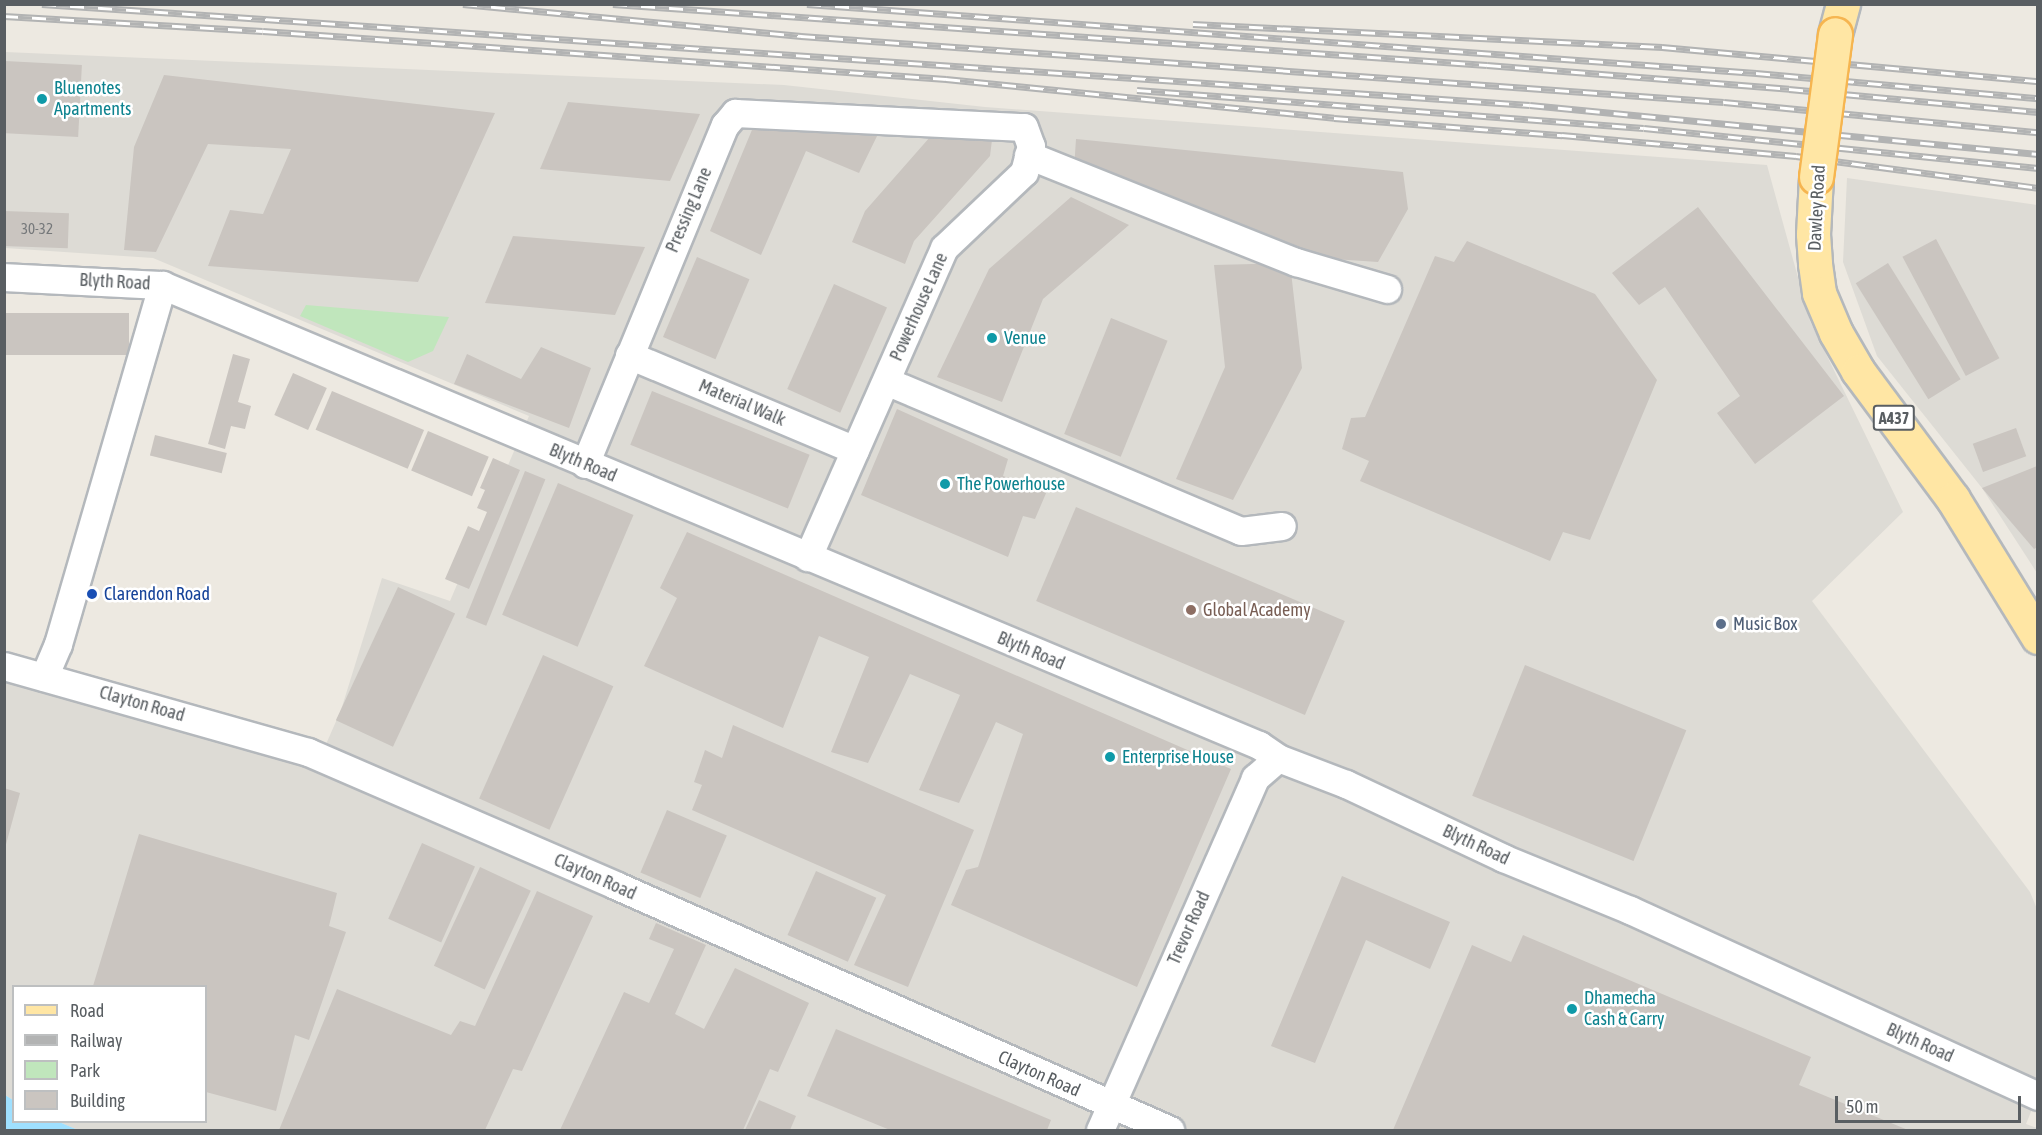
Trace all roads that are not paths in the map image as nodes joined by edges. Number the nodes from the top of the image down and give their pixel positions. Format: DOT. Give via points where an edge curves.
graph roads {
  1 [pos="1839,19"];
  2 [pos="1028,155"];
  3 [pos="4,277"];
  4 [pos="162,285"];
  5 [pos="1387,289"];
  6 [pos="629,355"];
  7 [pos="886,381"];
  8 [pos="855,450"];
  9 [pos="585,464"];
  10 [pos="1282,526"];
  11 [pos="808,558"];
  12 [pos="2037,637"];
  13 [pos="4,666"];
  14 [pos="44,677"];
  15 [pos="1278,758"];
  16 [pos="2037,1096"];
  17 [pos="1110,1105"];
  18 [pos="1100,1131"];
  19 [pos="1170,1131"];
  1 -- 12 [label="main road, Dawley Road / A437, bridge" via="1816,177 1813,234 1820,293 1836,333 1858,371 1953,499"];
  2 -- 5 [label="street" via="1296,261"];
  2 -- 6 [label="street, Pressing Lane" via="1031,146 1024,127 735,112 725,125"];
  2 -- 7 [label="street, Powerhouse Lane" via="1024,172 944,248"];
  3 -- 4 [label="street, Blyth Road"];
  4 -- 9 [label="street, Blyth Road"];
  4 -- 14 [label="street" via="58,644"];
  6 -- 8 [label="street, Material Walk"];
  6 -- 9 [label="street, Pressing Lane"];
  7 -- 8 [label="street, Powerhouse Lane"];
  7 -- 10 [label="street" via="1240,531"];
  8 -- 11 [label="street, Powerhouse Lane"];
  9 -- 11 [label="street, Blyth Road"];
  11 -- 15 [label="street, Blyth Road" via="1259,745"];
  13 -- 14 [label="street, Clayton Road"];
  14 -- 17 [label="street, Clayton Road" via="308,752"];
  15 -- 16 [label="street, Blyth Road" via="1346,784 1503,858 1629,910"];
  15 -- 17 [label="street, Trevor Road" via="1256,778"];
  17 -- 18 [label="street, Trevor Road"];
  17 -- 19 [label="street, Clayton Road"];
}
